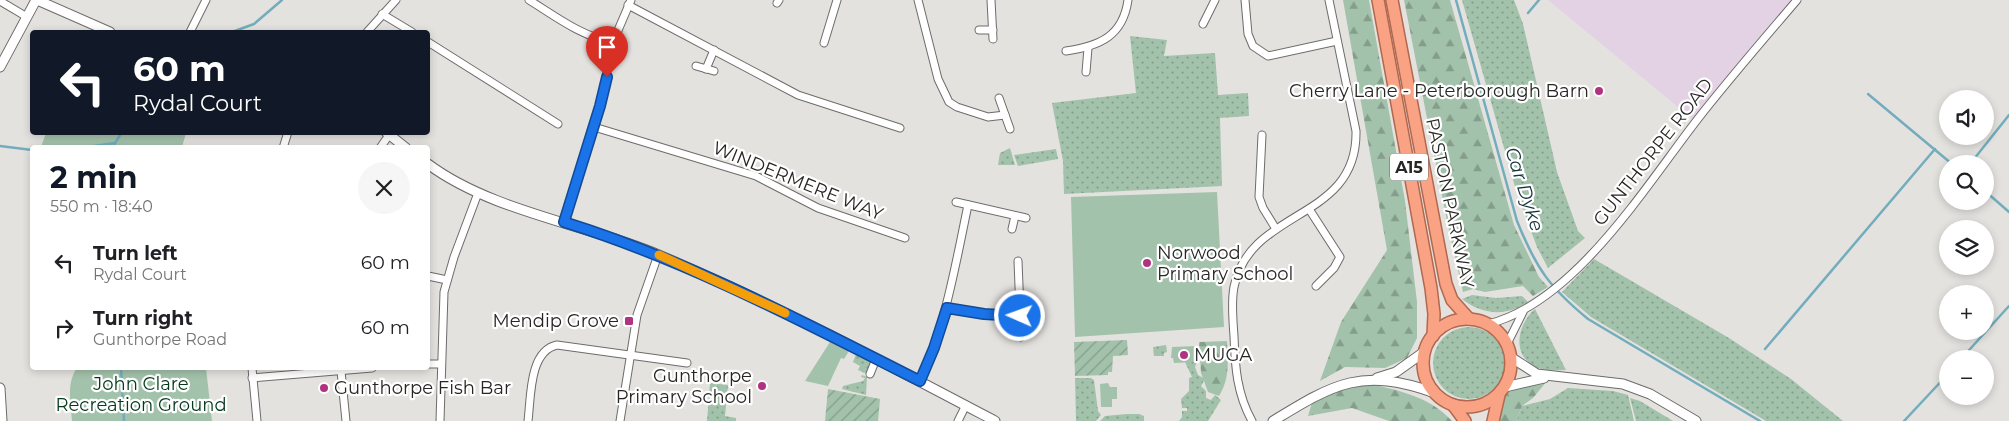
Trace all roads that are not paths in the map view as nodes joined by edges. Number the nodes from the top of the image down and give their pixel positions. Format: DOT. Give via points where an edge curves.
graph roads {
  1 [pos="36,0"];
  2 [pos="206,0"];
  3 [pos="396,0"];
  4 [pos="529,0"];
  5 [pos="837,0"];
  6 [pos="920,0"];
  7 [pos="991,0"];
  8 [pos="1128,0"];
  9 [pos="1215,0"];
  10 [pos="1245,0"];
  11 [pos="1329,0"];
  12 [pos="1378,0"];
  13 [pos="1392,0"];
  14 [pos="1797,0"];
  15 [pos="0,1"];
  16 [pos="630,2"];
  17 [pos="382,14"];
  18 [pos="27,16"];
  19 [pos="1203,24"];
  20 [pos="105,30"];
  21 [pos="191,30"];
  22 [pos="369,30"];
  23 [pos="409,30"];
  24 [pos="979,30"];
  25 [pos="993,30"];
  26 [pos="994,39"];
  27 [pos="1338,41"];
  28 [pos="613,42"];
  29 [pos="430,43"];
  30 [pos="824,43"];
  31 [pos="1088,48"];
  32 [pos="714,50"];
  33 [pos="1066,51"];
  34 [pos="696,66"];
  35 [pos="0,67"];
  36 [pos="706,68"];
  37 [pos="714,71"];
  38 [pos="1086,72"];
  39 [pos="999,98"];
  40 [pos="1005,115"];
  41 [pos="558,124"];
  42 [pos="594,127"];
  43 [pos="900,128"];
  44 [pos="1010,130"];
  45 [pos="389,135"];
  46 [pos="1262,135"];
  47 [pos="402,145"];
  48 [pos="430,165"];
  49 [pos="478,193"];
  50 [pos="956,202"];
  51 [pos="968,205"];
  52 [pos="1309,209"];
  53 [pos="1015,216"];
  54 [pos="1026,218"];
  55 [pos="564,222"];
  56 [pos="1012,229"];
  57 [pos="1276,229"];
  58 [pos="905,238"];
  59 [pos="658,255"];
  60 [pos="1018,261"];
  61 [pos="430,276"];
  62 [pos="447,280"];
  63 [pos="1316,286"];
  64 [pos="947,308"];
  65 [pos="1523,312"];
  66 [pos="1020,316"];
  67 [pos="1469,319"];
  68 [pos="1488,324"];
  69 [pos="1433,336"];
  70 [pos="1021,337"];
  71 [pos="1508,344"];
  72 [pos="1424,352"];
  73 [pos="630,354"];
  74 [pos="1512,358"];
  75 [pos="876,359"];
  76 [pos="687,363"];
  77 [pos="430,364"];
  78 [pos="440,364"];
  79 [pos="252,370"];
  80 [pos="351,370"];
  81 [pos="341,371"];
  82 [pos="870,374"];
  83 [pos="1552,377"];
  84 [pos="252,378"];
  85 [pos="1370,380"];
  86 [pos="920,381"];
  87 [pos="0,388"];
  88 [pos="1502,391"];
  89 [pos="1435,393"];
  90 [pos="966,405"];
  91 [pos="1453,405"];
  92 [pos="2,421"];
  93 [pos="257,421"];
  94 [pos="346,421"];
  95 [pos="440,421"];
  96 [pos="528,421"];
  97 [pos="620,421"];
  98 [pos="958,421"];
  99 [pos="995,421"];
  100 [pos="1252,421"];
  101 [pos="1273,421"];
  102 [pos="1465,421"];
  103 [pos="1493,421"];
  104 [pos="1696,421"];
  1 -- 18 [label="street"];
  1 -- 20 [label="street"];
  2 -- 21 [label="street"];
  3 -- 17 [label="street"];
  4 -- 28 [label="street" via="577,29 602,41"];
  5 -- 30 [label="street"];
  6 -- 40 [label="street" via="938,78 949,102 988,117"];
  7 -- 25 [label="street"];
  8 -- 31 [label="street" via="1126,15 1117,32"];
  9 -- 19 [label="street"];
  10 -- 27 [label="street" via="1252,46 1268,56"];
  11 -- 27 [label="street"];
  12 -- 69 [label="highway, PASTON PARKWAY / A15" via="1431,288"];
  13 -- 67 [label="highway, PASTON PARKWAY / A15" via="1446,284 1452,300"];
  14 -- 65 [label="street, GUNTHORPE ROAD" via="1592,254 1545,297"];
  15 -- 18 [label="street"];
  16 -- 28 [label="street"];
  16 -- 32 [label="street"];
  17 -- 22 [label="street"];
  17 -- 23 [label="street"];
  18 -- 35 [label="street"];
  24 -- 25 [label="street"];
  25 -- 26 [label="street"];
  27 -- 52 [label="street" via="1357,143 1342,182 1326,199"];
  28 -- 42 [label="street"];
  29 -- 41 [label="street"];
  31 -- 33 [label="street"];
  31 -- 38 [label="street"];
  32 -- 36 [label="street"];
  32 -- 43 [label="street" via="798,95"];
  34 -- 36 [label="street"];
  36 -- 37 [label="street"];
  39 -- 40 [label="street"];
  40 -- 44 [label="street"];
  42 -- 55 [label="street"];
  42 -- 58 [label="street, WINDERMERE WAY" via="749,174 818,208"];
  45 -- 47 [label="street"];
  46 -- 57 [label="street" via="1259,197"];
  48 -- 49 [label="street"];
  49 -- 55 [label="street"];
  49 -- 62 [label="street"];
  50 -- 51 [label="street"];
  51 -- 53 [label="street"];
  51 -- 64 [label="street"];
  52 -- 57 [label="street"];
  52 -- 63 [label="street" via="1340,257"];
  53 -- 54 [label="street"];
  53 -- 56 [label="street"];
  55 -- 59 [label="street"];
  57 -- 100 [label="street" via="1252,248 1234,288 1236,369 1243,405"];
  59 -- 73 [label="street" via="637,315"];
  59 -- 75 [label="street" via="771,306"];
  60 -- 66 [label="street"];
  61 -- 62 [label="street"];
  62 -- 78 [label="street" via="442,306"];
  64 -- 66 [label="street"];
  64 -- 86 [label="street"];
  65 -- 68 [label="street, GUNTHORPE ROAD"];
  65 -- 71 [label="street"];
  66 -- 70 [label="street"];
  67 -- 68 [label="highway"];
  67 -- 69 [label="highway" via="1452,321"];
  68 -- 71 [label="highway" via="1498,330"];
  69 -- 72 [label="highway"];
  71 -- 74 [label="highway"];
  72 -- 85 [label="street" via="1396,372"];
  72 -- 89 [label="highway" via="1424,374"];
  73 -- 76 [label="street"];
  73 -- 96 [label="street" via="558,345 545,349 537,361"];
  73 -- 97 [label="street"];
  74 -- 83 [label="street" via="1537,374"];
  74 -- 88 [label="highway" via="1511,373"];
  75 -- 82 [label="street"];
  75 -- 86 [label="street"];
  77 -- 78 [label="street"];
  78 -- 95 [label="street"];
  79 -- 84 [label="street"];
  80 -- 81 [label="street"];
  81 -- 84 [label="street"];
  81 -- 94 [label="street"];
  83 -- 88 [label="street"];
  83 -- 104 [label="street" via="1623,384 1650,394"];
  84 -- 93 [label="street"];
  85 -- 89 [label="street" via="1407,384"];
  85 -- 101 [label="street" via="1329,388"];
  86 -- 90 [label="street"];
  87 -- 92 [label="street"];
  88 -- 91 [label="highway" via="1480,406"];
  88 -- 103 [label="highway"];
  89 -- 91 [label="highway"];
  90 -- 98 [label="street"];
  90 -- 99 [label="street"];
  91 -- 102 [label="highway"];
}
